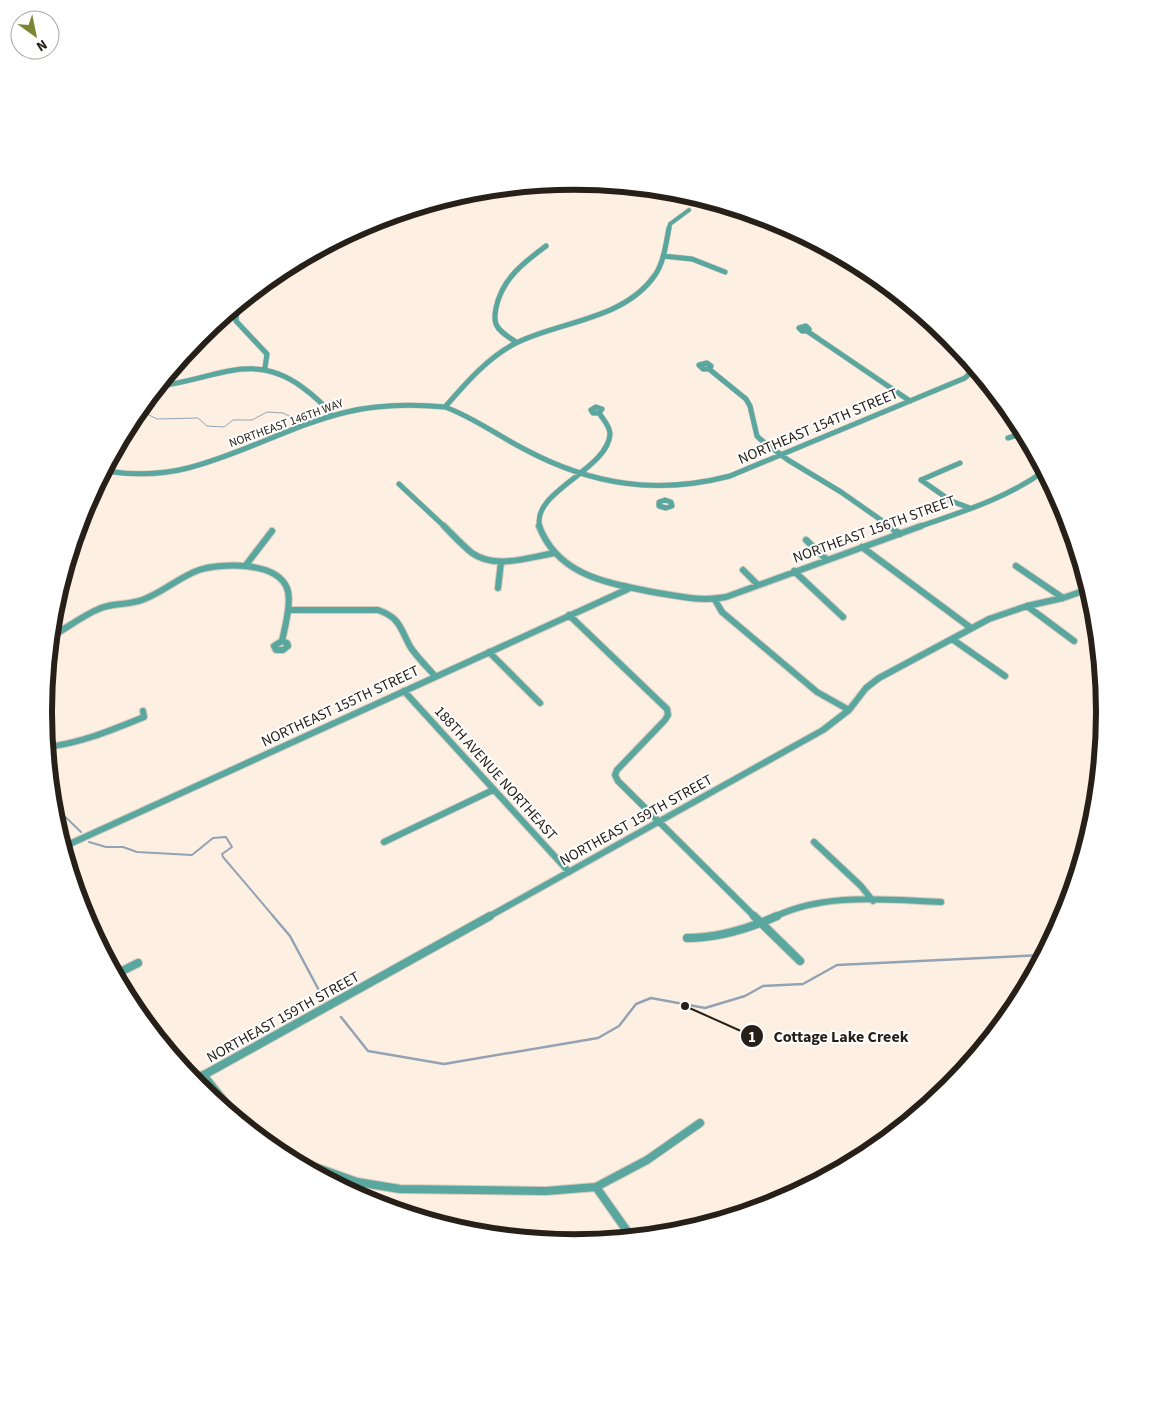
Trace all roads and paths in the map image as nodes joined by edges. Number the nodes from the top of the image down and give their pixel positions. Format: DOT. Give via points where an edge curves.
graph roads {
  1 [pos="689,210"];
  2 [pos="546,246"];
  3 [pos="663,256"];
  4 [pos="725,272"];
  5 [pos="236,315"];
  6 [pos="807,331"];
  7 [pos="516,342"];
  8 [pos="265,368"];
  9 [pos="709,369"];
  10 [pos="971,373"];
  11 [pos="168,385"];
  12 [pos="910,401"];
  13 [pos="445,407"];
  14 [pos="599,413"];
  15 [pos="332,416"];
  16 [pos="1017,435"];
  17 [pos="1008,438"];
  18 [pos="780,455"];
  19 [pos="960,463"];
  20 [pos="111,472"];
  21 [pos="579,474"];
  22 [pos="1039,475"];
  23 [pos="399,484"];
  24 [pos="663,488"];
  25 [pos="665,500"];
  26 [pos="970,508"];
  27 [pos="272,531"];
  28 [pos="900,534"];
  29 [pos="806,540"];
  30 [pos="862,547"];
  31 [pos="555,554"];
  32 [pos="827,560"];
  33 [pos="501,562"];
  34 [pos="246,566"];
  35 [pos="1016,566"];
  36 [pos="743,570"];
  37 [pos="794,571"];
  38 [pos="758,585"];
  39 [pos="498,588"];
  40 [pos="628,588"];
  41 [pos="1082,591"];
  42 [pos="1063,598"];
  43 [pos="707,600"];
  44 [pos="714,600"];
  45 [pos="1027,606"];
  46 [pos="288,610"];
  47 [pos="722,612"];
  48 [pos="568,616"];
  49 [pos="843,617"];
  50 [pos="971,628"];
  51 [pos="59,632"];
  52 [pos="952,639"];
  53 [pos="282,641"];
  54 [pos="1074,641"];
  55 [pos="489,652"];
  56 [pos="435,676"];
  57 [pos="1005,676"];
  58 [pos="404,691"];
  59 [pos="540,703"];
  60 [pos="849,710"];
  61 [pos="144,711"];
  62 [pos="54,746"];
  63 [pos="493,790"];
  64 [pos="658,821"];
  65 [pos="384,842"];
  66 [pos="814,842"];
  67 [pos="69,844"];
  68 [pos="569,872"];
  69 [pos="873,900"];
  70 [pos="941,902"];
  71 [pos="762,922"];
  72 [pos="687,938"];
  73 [pos="800,960"];
  74 [pos="138,963"];
  75 [pos="121,972"];
  76 [pos="203,1075"];
  77 [pos="200,1077"];
  78 [pos="219,1095"];
  79 [pos="700,1123"];
  80 [pos="323,1170"];
  81 [pos="596,1187"];
  82 [pos="627,1231"];
  1 -- 3 [label="street" via="670,224"];
  2 -- 7 [label="street" via="509,277 496,304 494,317 497,324"];
  3 -- 4 [label="street" via="692,259"];
  3 -- 7 [label="street" via="650,282 628,301"];
  5 -- 8 [label="street" via="236,321 267,354"];
  6 -- 12 [label="street"];
  7 -- 13 [label="street" via="490,359"];
  8 -- 11 [label="street" via="231,370 188,383"];
  8 -- 15 [label="street" via="280,371 296,380"];
  9 -- 18 [label="street" via="746,399 757,436"];
  10 -- 12 [label="street, NORTHEAST 154TH STREET" via="966,378"];
  12 -- 18 [label="street, NORTHEAST 154TH STREET"];
  13 -- 15 [label="street, NORTHEAST 146TH WAY" via="419,404 377,406"];
  13 -- 21 [label="street, NORTHEAST 146TH WAY" via="475,418 540,458"];
  14 -- 21 [label="street" via="610,434 602,451"];
  15 -- 20 [label="street, NORTHEAST 146TH WAY" via="189,468 140,475"];
  16 -- 17 [label="street"];
  18 -- 24 [label="street, NORTHEAST 154TH STREET" via="711,482"];
  18 -- 28 [label="street" via="841,492"];
  19 -- 26 [label="street" via="921,480 951,501"];
  21 -- 24 [label="street, NORTHEAST 154TH STREET"];
  21 -- 31 [label="street" via="539,514 540,528"];
  22 -- 26 [label="street, NORTHEAST 156TH STREET" via="1013,492"];
  23 -- 33 [label="street" via="473,553"];
  24 -- 25 [label="street"];
  26 -- 28 [label="street, NORTHEAST 156TH STREET"];
  27 -- 34 [label="street"];
  28 -- 30 [label="street, NORTHEAST 156TH STREET"];
  29 -- 32 [label="street"];
  30 -- 32 [label="street, NORTHEAST 156TH STREET"];
  30 -- 50 [label="street"];
  31 -- 33 [label="street"];
  31 -- 40 [label="street" via="579,571"];
  32 -- 37 [label="street, NORTHEAST 156TH STREET"];
  33 -- 39 [label="street"];
  34 -- 46 [label="street" via="264,570 283,583 288,594"];
  34 -- 51 [label="street" via="199,570 146,598 101,608"];
  35 -- 42 [label="street"];
  36 -- 38 [label="street"];
  37 -- 38 [label="street, NORTHEAST 156TH STREET"];
  37 -- 49 [label="street"];
  38 -- 44 [label="street, NORTHEAST 156TH STREET"];
  40 -- 43 [label="street"];
  40 -- 48 [label="street, NORTHEAST 155TH STREET"];
  41 -- 42 [label="street, NORTHEAST 159TH STREET"];
  42 -- 45 [label="street, NORTHEAST 159TH STREET"];
  43 -- 44 [label="street, NORTHEAST 156TH STREET"];
  44 -- 47 [label="street"];
  45 -- 50 [label="street, NORTHEAST 159TH STREET"];
  45 -- 54 [label="street"];
  46 -- 53 [label="street"];
  46 -- 56 [label="street" via="378,610 388,613 398,621 411,647"];
  47 -- 60 [label="street" via="817,692"];
  48 -- 55 [label="street, NORTHEAST 155TH STREET"];
  48 -- 64 [label="street" via="667,708 665,720 615,775"];
  50 -- 52 [label="street, NORTHEAST 159TH STREET"];
  52 -- 57 [label="street"];
  52 -- 60 [label="street, NORTHEAST 159TH STREET" via="879,678 866,688"];
  55 -- 56 [label="street, NORTHEAST 155TH STREET"];
  55 -- 59 [label="street"];
  56 -- 58 [label="street, NORTHEAST 155TH STREET"];
  58 -- 63 [label="street, 188TH AVENUE NORTHEAST"];
  58 -- 67 [label="street, NORTHEAST 155TH STREET"];
  60 -- 64 [label="street, NORTHEAST 159TH STREET" via="823,730"];
  61 -- 62 [label="street" via="144,717 107,732 81,742"];
  63 -- 65 [label="street"];
  63 -- 68 [label="street, 188TH AVENUE NORTHEAST"];
  64 -- 68 [label="street, NORTHEAST 159TH STREET"];
  64 -- 71 [label="street"];
  66 -- 69 [label="street"];
  68 -- 76 [label="street, NORTHEAST 159TH STREET"];
  69 -- 70 [label="street"];
  69 -- 71 [label="street" via="817,903 786,911"];
  71 -- 72 [label="street" via="708,939"];
  71 -- 73 [label="street"];
  74 -- 75 [label="street"];
  76 -- 77 [label="street, NORTHEAST 159TH STREET"];
  76 -- 78 [label="street"];
  79 -- 81 [label="street" via="647,1160"];
  80 -- 81 [label="street" via="357,1182 400,1189 546,1191"];
  81 -- 82 [label="street"];
}
